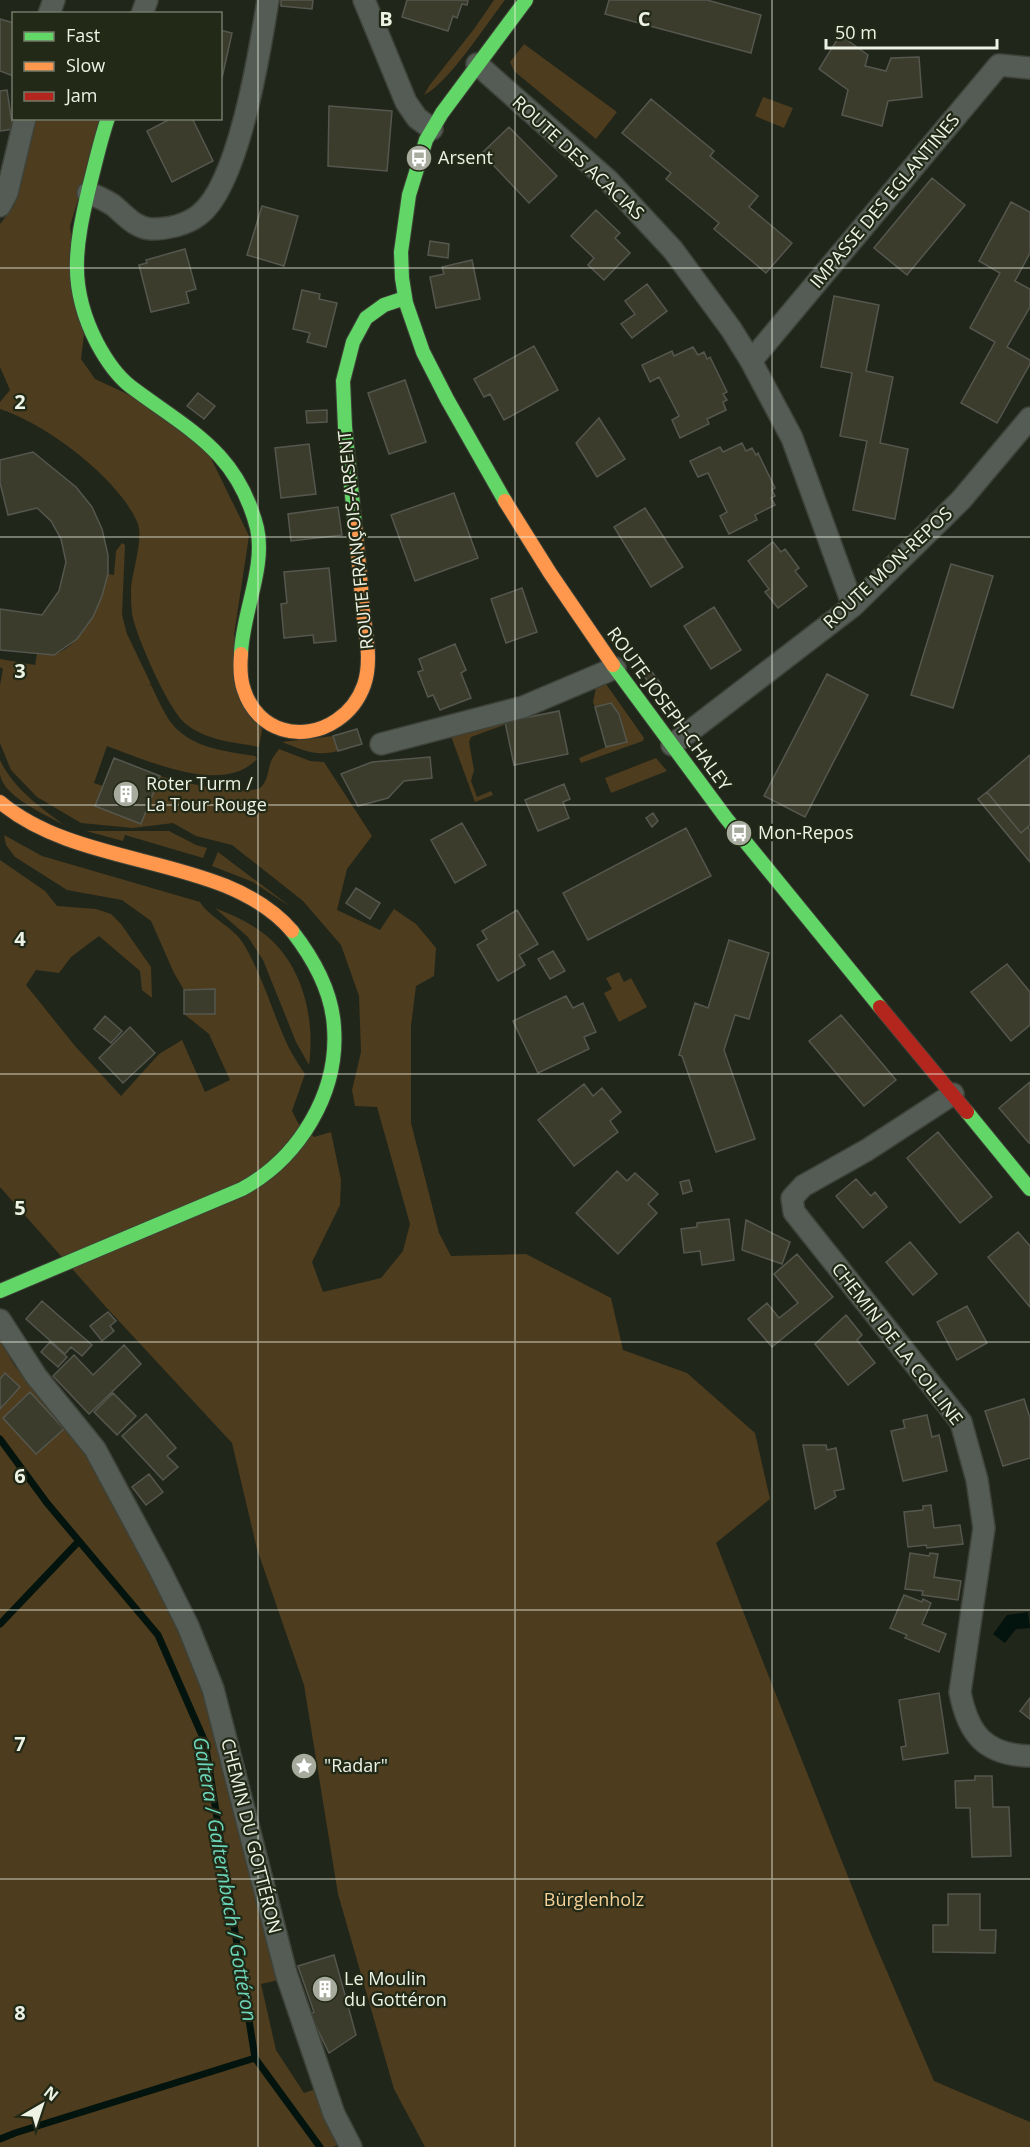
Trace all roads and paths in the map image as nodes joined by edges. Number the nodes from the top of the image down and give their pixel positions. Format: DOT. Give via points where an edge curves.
graph roads {
  1 [pos="268,0"];
  2 [pos="364,0"];
  3 [pos="526,0"];
  4 [pos="477,64"];
  5 [pos="1030,68"];
  6 [pos="25,120"];
  7 [pos="107,120"];
  8 [pos="432,129"];
  9 [pos="88,193"];
  10 [pos="0,206"];
  11 [pos="405,298"];
  12 [pos="751,361"];
  13 [pos="1030,417"];
  14 [pos="853,606"];
  15 [pos="615,668"];
  16 [pos="381,744"];
  17 [pos="672,745"];
  18 [pos="0,802"];
  19 [pos="953,1094"];
  20 [pos="1030,1189"];
  21 [pos="0,1291"];
  22 [pos="0,1320"];
  23 [pos="1030,1756"];
  24 [pos="351,2147"];
  1 -- 9 [label="street" via="255,76 233,156 218,191 200,215 178,226 150,229 134,224 112,205"];
  2 -- 8 [label="street" via="406,102 417,118"];
  3 -- 4 [label="street, ROUTE JOSEPH-CHALEY"];
  4 -- 8 [label="street, ROUTE JOSEPH-CHALEY"];
  4 -- 12 [label="street, ROUTE DES ACACIAS" via="608,180 665,242"];
  5 -- 12 [label="street, IMPASSE DES EGLANTINES" via="999,65"];
  6 -- 10 [label="street" via="7,193"];
  7 -- 9 [label="street, ROUTE FRANÇOIS-ARSENT"];
  8 -- 11 [label="street, ROUTE JOSEPH-CHALEY" via="419,158 401,252"];
  9 -- 11 [label="street, ROUTE FRANÇOIS-ARSENT" via="79,229 76,266 92,335 128,384 212,444 235,473 258,533 256,571 241,644 243,693 255,712 288,732 303,734 329,728 349,711 363,688 368,657 343,381 353,342 366,318 384,305"];
  11 -- 15 [label="street, ROUTE JOSEPH-CHALEY" via="432,371 491,478 545,567"];
  12 -- 14 [label="street, ROUTE DES ACACIAS" via="792,438"];
  13 -- 14 [label="street, ROUTE MON-REPOS" via="961,500"];
  14 -- 17 [label="street, ROUTE MON-REPOS"];
  15 -- 16 [label="street" via="523,707"];
  15 -- 17 [label="street, ROUTE JOSEPH-CHALEY"];
  17 -- 19 [label="street, ROUTE JOSEPH-CHALEY" via="820,935"];
  18 -- 21 [label="street" via="16,817 52,835 212,881 255,900 302,941 324,982 335,1018 335,1052 328,1083 310,1123 292,1148 262,1177"];
  19 -- 20 [label="street, ROUTE JOSEPH-CHALEY"];
  19 -- 23 [label="street, CHEMIN DE LA COLLINE" via="803,1186 792,1198 794,1212 961,1422 977,1480 984,1528 960,1692 964,1713 975,1734 993,1750"];
  22 -- 24 [label="street, CHEMIN DU GOTTÉRON" via="36,1376 95,1449 188,1626 213,1689 286,1973 334,2114"];
}
